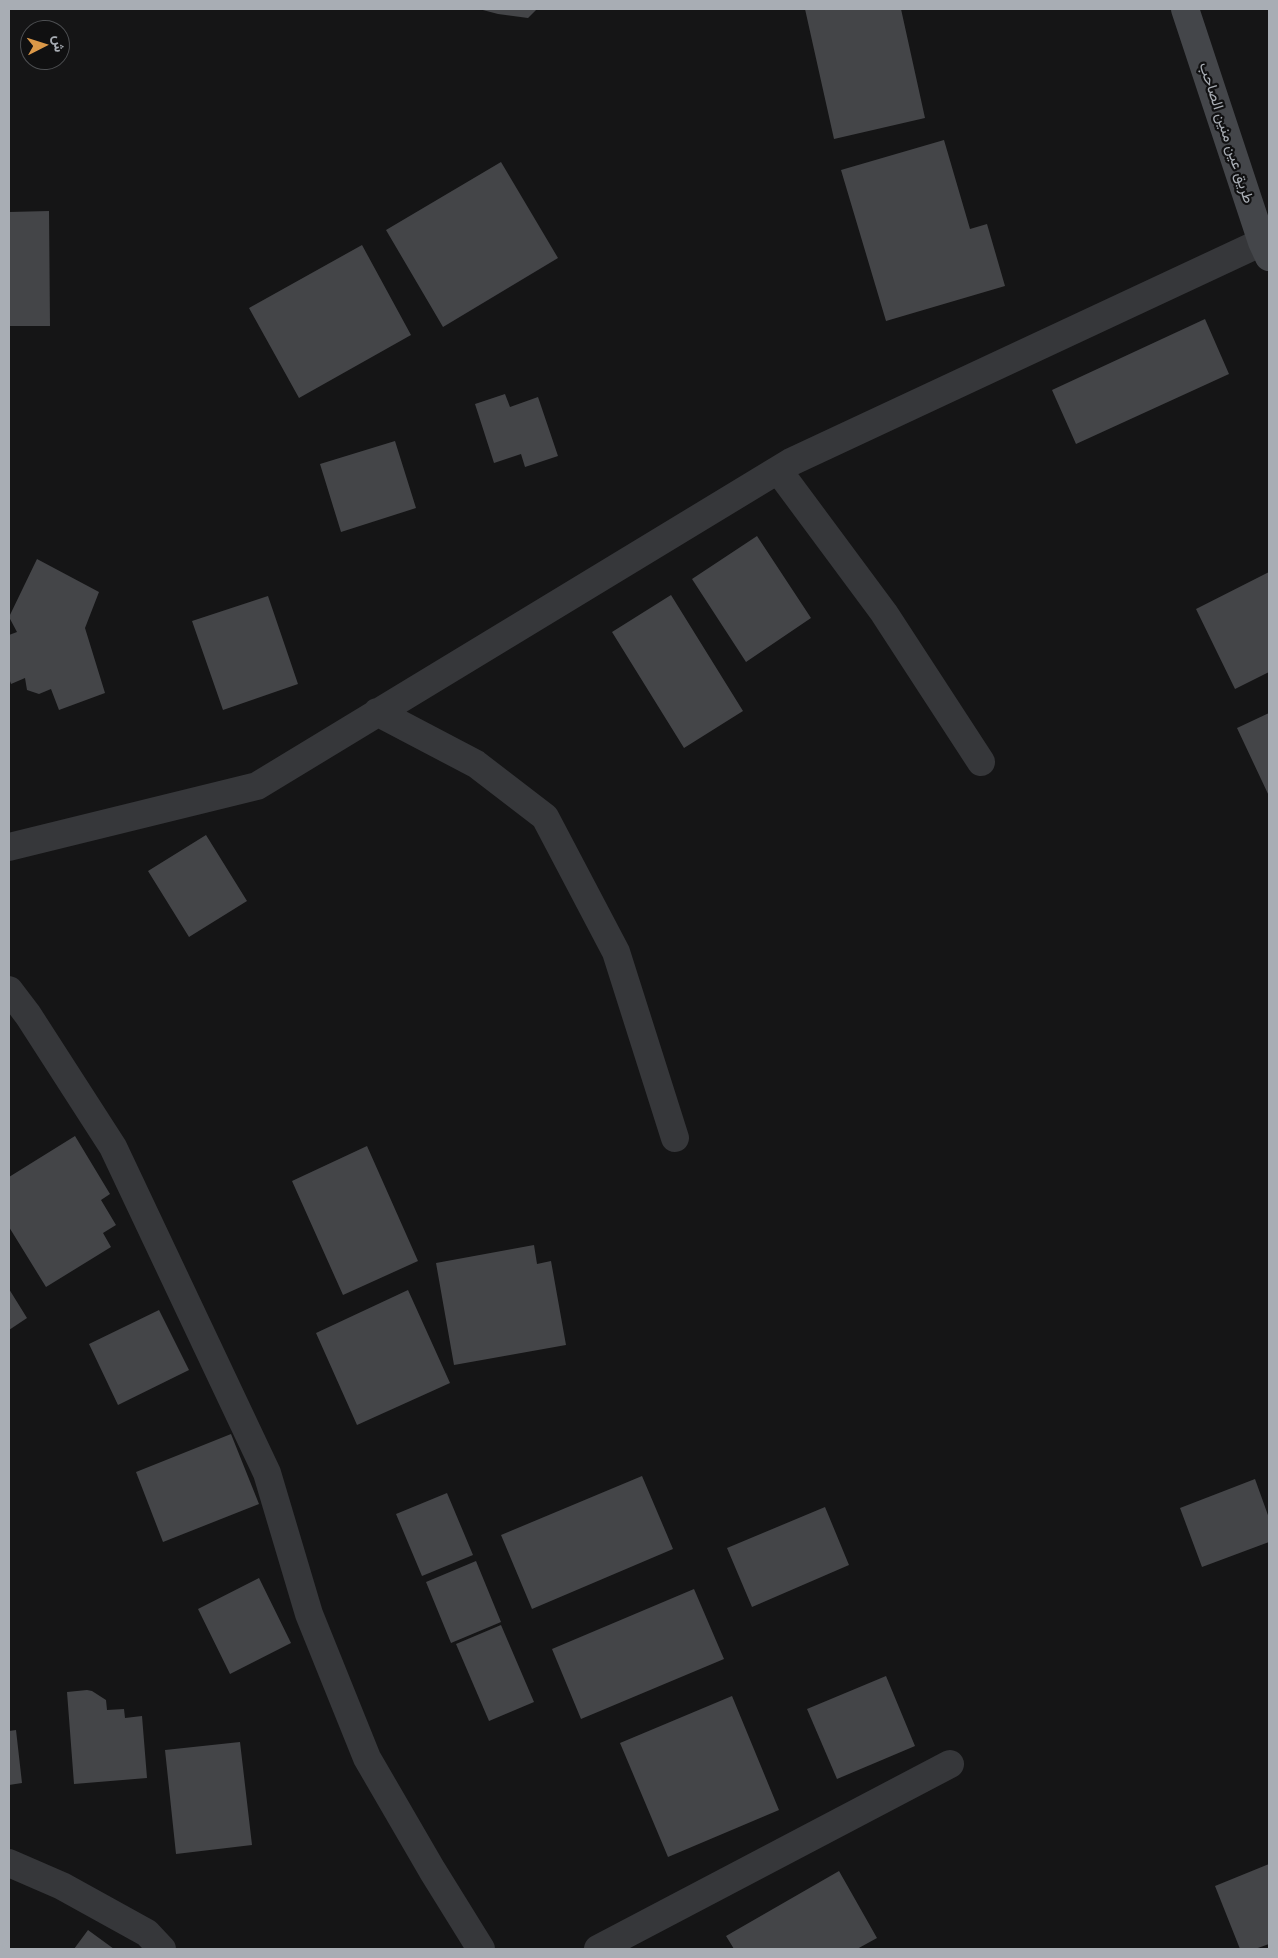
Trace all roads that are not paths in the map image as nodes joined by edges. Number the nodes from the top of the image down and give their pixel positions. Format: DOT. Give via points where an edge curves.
graph roads {
  1 [pos="1185,9"];
  2 [pos="1265,237"];
  3 [pos="778,470"];
  4 [pos="377,712"];
  5 [pos="980,762"];
  6 [pos="9,847"];
  7 [pos="9,990"];
  8 [pos="675,1138"];
  9 [pos="950,1764"];
  10 [pos="9,1863"];
  11 [pos="162,1949"];
  12 [pos="481,1949"];
  13 [pos="598,1949"];
  1 -- 2 [label="main road, طريق عين منين الصاحب"];
  2 -- 3 [label="street"];
  3 -- 4 [label="street"];
  3 -- 5 [label="street" via="884,613"];
  4 -- 6 [label="street" via="257,786"];
  4 -- 8 [label="street" via="476,764 545,817 616,952"];
  7 -- 12 [label="street" via="113,1147 267,1472 309,1614 367,1758"];
  9 -- 13 [label="street"];
  10 -- 11 [label="street" via="62,1886 147,1933"];
}
